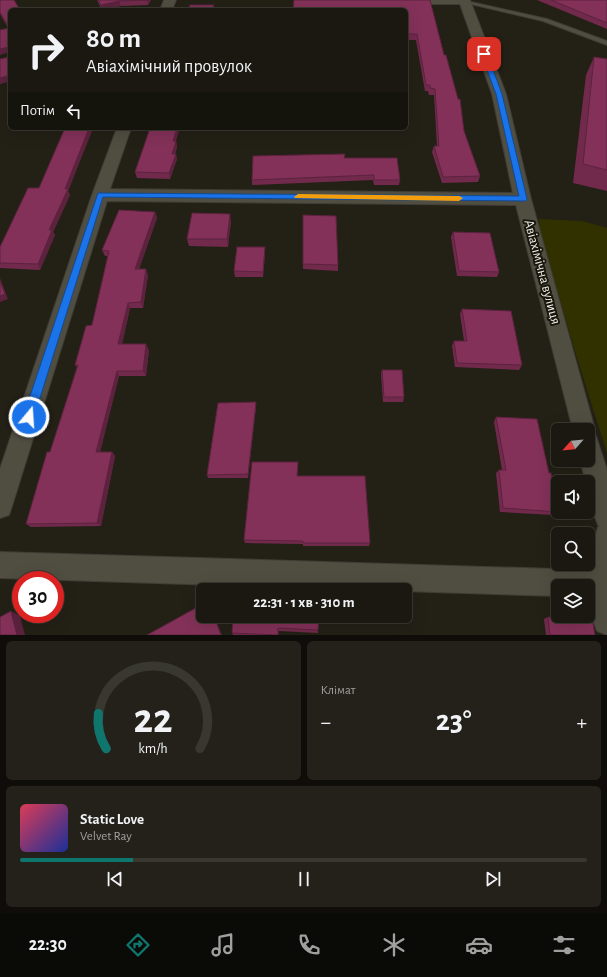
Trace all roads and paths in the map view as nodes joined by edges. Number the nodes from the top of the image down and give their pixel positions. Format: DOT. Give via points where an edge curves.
graph roads {
  1 [pos="387,1"];
  2 [pos="464,1"];
  3 [pos="607,43"];
  4 [pos="123,130"];
  5 [pos="100,195"];
  6 [pos="523,199"];
  7 [pos="582,423"];
  8 [pos="594,467"];
  9 [pos="0,506"];
  10 [pos="607,516"];
  11 [pos="607,536"];
  12 [pos="0,565"];
  13 [pos="596,584"];
  14 [pos="606,618"];
  1 -- 2 [label="street"];
  2 -- 3 [label="lane" via="546,20"];
  2 -- 6 [label="street, Авіахімічна вулиця" via="499,94"];
  4 -- 5 [label="street"];
  5 -- 6 [label="street"];
  5 -- 9 [label="street"];
  6 -- 7 [label="street, Авіахімічна вулиця"];
  8 -- 10 [label="street"];
  11 -- 13 [label="street"];
  12 -- 13 [label="street"];
  13 -- 14 [label="street"];
}
